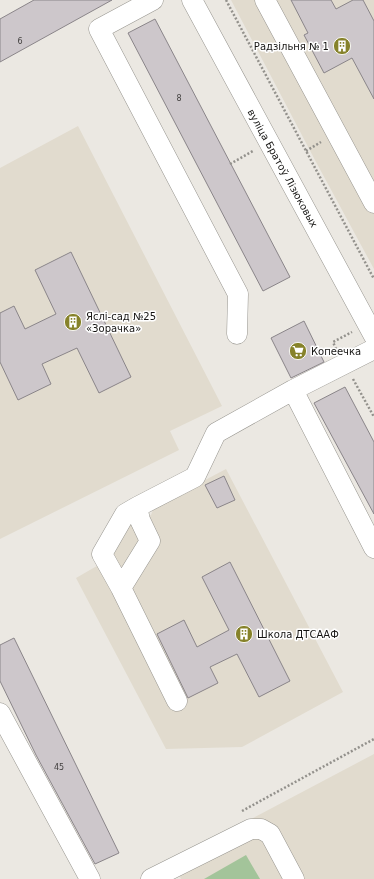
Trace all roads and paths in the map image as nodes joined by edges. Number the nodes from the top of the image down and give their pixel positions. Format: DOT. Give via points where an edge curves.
graph roads {
  1 [pos="153,0"];
  2 [pos="192,0"];
  3 [pos="226,0"];
  4 [pos="265,0"];
  5 [pos="374,202"];
  6 [pos="374,279"];
  7 [pos="371,330"];
  8 [pos="237,334"];
  9 [pos="374,349"];
  10 [pos="345,364"];
  11 [pos="293,390"];
  12 [pos="374,417"];
  13 [pos="137,507"];
  14 [pos="374,548"];
  15 [pos="122,588"];
  16 [pos="177,701"];
  17 [pos="0,713"];
  18 [pos="374,739"];
  19 [pos="237,814"];
  20 [pos="90,879"];
  21 [pos="151,879"];
  22 [pos="294,879"];
  1 -- 8 [label="street" via="99,29 238,294"];
  2 -- 7 [label="street, вуліца Братоў Лізюковых"];
  3 -- 6 [label="path"];
  4 -- 5 [label="street"];
  7 -- 10 [label="path" via="333,342"];
  9 -- 10 [label="street"];
  10 -- 11 [label="street"];
  10 -- 12 [label="path"];
  11 -- 13 [label="street" via="216,433 195,477"];
  11 -- 14 [label="street"];
  13 -- 15 [label="street" via="150,541"];
  13 -- 15 [label="street" via="125,514 102,554"];
  15 -- 16 [label="street"];
  17 -- 20 [label="street"];
  18 -- 19 [label="path"];
  21 -- 22 [label="street" via="251,829 261,829 270,834"];
}
